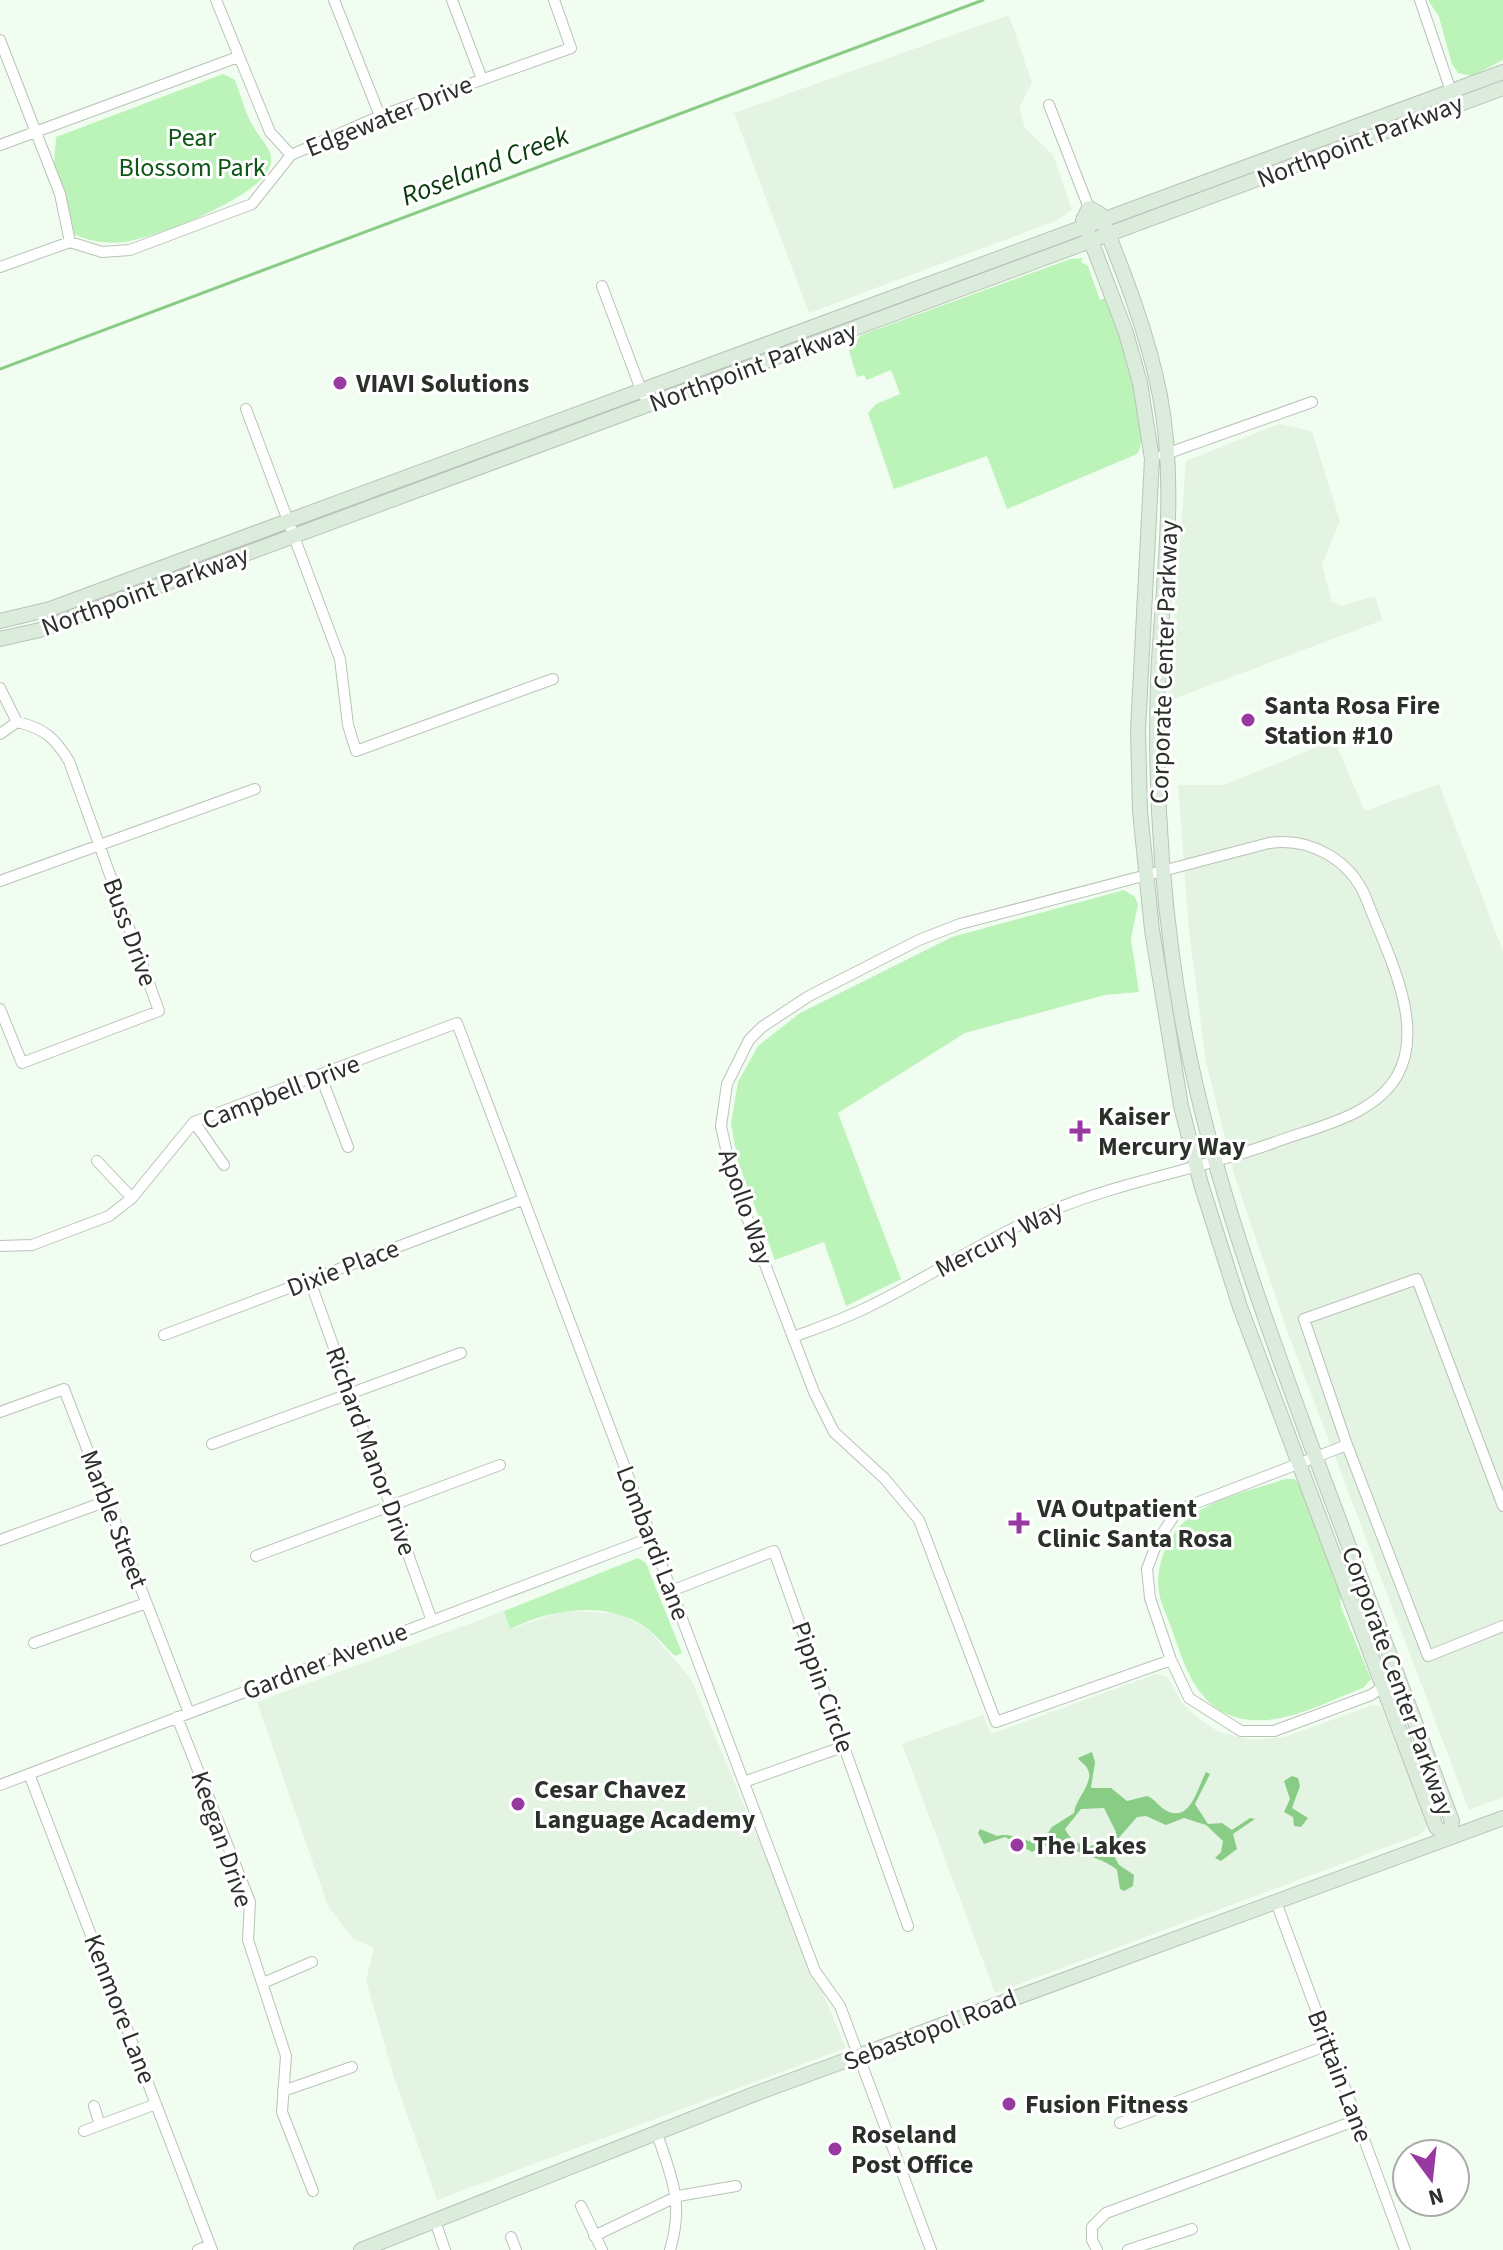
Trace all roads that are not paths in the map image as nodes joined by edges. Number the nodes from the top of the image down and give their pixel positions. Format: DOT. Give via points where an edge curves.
graph roads {
  1 [pos="216,0"];
  2 [pos="334,0"];
  3 [pos="452,0"];
  4 [pos="554,0"];
  5 [pos="1420,0"];
  6 [pos="0,40"];
  7 [pos="238,57"];
  8 [pos="1503,72"];
  9 [pos="482,79"];
  10 [pos="1503,88"];
  11 [pos="1454,98"];
  12 [pos="1049,105"];
  13 [pos="380,116"];
  14 [pos="35,132"];
  15 [pos="0,145"];
  16 [pos="291,155"];
  17 [pos="1089,208"];
  18 [pos="1103,220"];
  19 [pos="1085,226"];
  20 [pos="1109,236"];
  21 [pos="70,242"];
  22 [pos="1092,243"];
  23 [pos="0,267"];
  24 [pos="602,286"];
  25 [pos="643,395"];
  26 [pos="1312,402"];
  27 [pos="246,409"];
  28 [pos="1168,454"];
  29 [pos="1152,459"];
  30 [pos="287,521"];
  31 [pos="293,538"];
  32 [pos="0,621"];
  33 [pos="0,639"];
  34 [pos="553,679"];
  35 [pos="0,688"];
  36 [pos="17,722"];
  37 [pos="0,734"];
  38 [pos="255,789"];
  39 [pos="97,845"];
  40 [pos="1163,870"];
  41 [pos="1144,875"];
  42 [pos="0,881"];
  43 [pos="0,1009"];
  44 [pos="457,1023"];
  45 [pos="321,1077"];
  46 [pos="194,1122"];
  47 [pos="348,1147"];
  48 [pos="97,1161"];
  49 [pos="1214,1164"];
  50 [pos="224,1165"];
  51 [pos="1197,1169"];
  52 [pos="132,1198"];
  53 [pos="522,1200"];
  54 [pos="0,1246"];
  55 [pos="310,1281"];
  56 [pos="164,1335"];
  57 [pos="793,1337"];
  58 [pos="461,1353"];
  59 [pos="351,1395"];
  60 [pos="0,1412"];
  61 [pos="212,1444"];
  62 [pos="1347,1445"];
  63 [pos="1315,1456"];
  64 [pos="1299,1463"];
  65 [pos="500,1465"];
  66 [pos="107,1501"];
  67 [pos="390,1505"];
  68 [pos="1503,1506"];
  69 [pos="650,1538"];
  70 [pos="0,1540"];
  71 [pos="256,1556"];
  72 [pos="671,1591"];
  73 [pos="146,1603"];
  74 [pos="432,1621"];
  75 [pos="1503,1626"];
  76 [pos="34,1643"];
  77 [pos="1171,1660"];
  78 [pos="1399,1678"];
  79 [pos="1383,1686"];
  80 [pos="183,1715"];
  81 [pos="845,1746"];
  82 [pos="29,1774"];
  83 [pos="744,1782"];
  84 [pos="0,1785"];
  85 [pos="1503,1818"];
  86 [pos="1449,1838"];
  87 [pos="1276,1902"];
  88 [pos="908,1926"];
  89 [pos="312,1962"];
  90 [pos="263,1983"];
  91 [pos="1328,2045"];
  92 [pos="860,2057"];
  93 [pos="352,2067"];
  94 [pos="283,2091"];
  95 [pos="156,2104"];
  96 [pos="94,2106"];
  97 [pos="1357,2120"];
  98 [pos="1120,2123"];
  99 [pos="100,2125"];
  100 [pos="84,2131"];
  101 [pos="657,2134"];
  102 [pos="736,2186"];
  103 [pos="313,2191"];
  104 [pos="678,2196"];
  105 [pos="581,2206"];
  106 [pos="435,2221"];
  107 [pos="1192,2229"];
  108 [pos="594,2236"];
  109 [pos="511,2237"];
  110 [pos="211,2247"];
  111 [pos="198,2250"];
  112 [pos="361,2250"];
  113 [pos="445,2250"];
  114 [pos="516,2250"];
  115 [pos="602,2250"];
  116 [pos="670,2250"];
  117 [pos="931,2250"];
  118 [pos="1097,2250"];
  119 [pos="1128,2250"];
  120 [pos="1405,2250"];
  1 -- 7 [label="street"];
  2 -- 13 [label="street"];
  3 -- 9 [label="street"];
  4 -- 9 [label="street, Edgewater Drive" via="571,48"];
  5 -- 11 [label="street"];
  6 -- 14 [label="street"];
  7 -- 14 [label="street"];
  7 -- 16 [label="street" via="270,132"];
  8 -- 11 [label="street, Northpoint Parkway"];
  9 -- 13 [label="street, Edgewater Drive"];
  10 -- 11 [label="street, Northpoint Parkway"];
  11 -- 18 [label="street, Northpoint Parkway"];
  11 -- 20 [label="street, Northpoint Parkway"];
  12 -- 17 [label="street"];
  13 -- 16 [label="street, Edgewater Drive"];
  14 -- 15 [label="street"];
  14 -- 21 [label="street" via="60,194"];
  16 -- 21 [label="street, Edgewater Drive" via="252,204 130,250 102,252"];
  17 -- 18 [label="street, Corporate Center Parkway"];
  17 -- 19 [label="street"];
  18 -- 19 [label="street, Northpoint Parkway"];
  18 -- 20 [label="street, Corporate Center Parkway"];
  19 -- 22 [label="street, Corporate Center Parkway"];
  19 -- 25 [label="street, Northpoint Parkway"];
  20 -- 22 [label="street, Northpoint Parkway"];
  20 -- 28 [label="street, Corporate Center Parkway" via="1149,350"];
  21 -- 23 [label="street"];
  22 -- 29 [label="street, Corporate Center Parkway" via="1140,383"];
  22 -- 31 [label="street, Northpoint Parkway"];
  24 -- 25 [label="street"];
  25 -- 30 [label="street, Northpoint Parkway"];
  26 -- 28 [label="street"];
  27 -- 30 [label="street"];
  28 -- 29 [label="street"];
  28 -- 40 [label="street, Corporate Center Parkway" via="1157,730"];
  29 -- 41 [label="street, Corporate Center Parkway" via="1138,730"];
  30 -- 31 [label="street"];
  30 -- 32 [label="street, Northpoint Parkway" via="50,609"];
  31 -- 33 [label="street, Northpoint Parkway" via="56,624"];
  31 -- 34 [label="street" via="340,659 356,751"];
  35 -- 36 [label="street"];
  36 -- 37 [label="street"];
  36 -- 39 [label="street, Buss Drive" via="54,737 69,761"];
  38 -- 39 [label="street"];
  39 -- 42 [label="street"];
  39 -- 43 [label="street, Buss Drive" via="159,1011 22,1063"];
  40 -- 41 [label="street, Apollo Way"];
  40 -- 49 [label="street, Corporate Center Parkway" via="1184,1037"];
  40 -- 49 [label="street, Apollo Way" via="1276,842 1325,852 1346,868 1364,893 1409,1020 1403,1065 1378,1100"];
  41 -- 51 [label="street, Corporate Center Parkway" via="1167,1030"];
  41 -- 57 [label="street, Apollo Way" via="993,913 919,940 809,996 749,1040 727,1084 721,1126 737,1193"];
  44 -- 45 [label="street, Campbell Drive"];
  44 -- 53 [label="street, Lombardi Lane"];
  45 -- 46 [label="street, Campbell Drive"];
  45 -- 47 [label="street"];
  46 -- 50 [label="street"];
  46 -- 52 [label="street, Campbell Drive"];
  48 -- 52 [label="street"];
  49 -- 51 [label="street, Mercury Way"];
  49 -- 63 [label="street, Corporate Center Parkway" via="1268,1333"];
  51 -- 57 [label="street, Mercury Way" via="1055,1209 874,1305"];
  51 -- 64 [label="street, Corporate Center Parkway" via="1240,1307"];
  52 -- 54 [label="street, Campbell Drive" via="109,1216 32,1245"];
  53 -- 55 [label="street, Dixie Place"];
  53 -- 69 [label="street, Lombardi Lane"];
  55 -- 56 [label="street, Dixie Place"];
  55 -- 59 [label="street, Richard Manor Drive"];
  57 -- 77 [label="street, Apollo Way" via="834,1432 885,1479 919,1520 996,1722"];
  58 -- 59 [label="street"];
  59 -- 61 [label="street"];
  59 -- 67 [label="street, Richard Manor Drive"];
  60 -- 66 [label="street, Marble Street" via="64,1389"];
  62 -- 63 [label="street"];
  62 -- 68 [label="street" via="1304,1319 1417,1279"];
  62 -- 75 [label="street" via="1428,1656"];
  63 -- 64 [label="street"];
  63 -- 78 [label="street, Corporate Center Parkway"];
  64 -- 77 [label="street" via="1178,1510 1158,1540 1147,1569 1150,1598"];
  64 -- 79 [label="street, Corporate Center Parkway"];
  65 -- 67 [label="street"];
  66 -- 70 [label="street"];
  66 -- 73 [label="street, Marble Street"];
  67 -- 71 [label="street"];
  67 -- 74 [label="street, Richard Manor Drive"];
  69 -- 72 [label="street, Lombardi Lane"];
  69 -- 74 [label="street, Gardner Avenue"];
  72 -- 81 [label="street, Pippin Circle" via="774,1551"];
  72 -- 83 [label="street, Lombardi Lane"];
  73 -- 76 [label="street"];
  73 -- 80 [label="street, Marble Street"];
  74 -- 80 [label="street, Gardner Avenue"];
  77 -- 79 [label="street" via="1189,1698 1241,1731 1274,1731"];
  78 -- 79 [label="street"];
  78 -- 86 [label="street, Corporate Center Parkway" via="1452,1821"];
  79 -- 86 [label="street, Corporate Center Parkway" via="1436,1827"];
  80 -- 82 [label="street, Gardner Avenue"];
  80 -- 90 [label="street, Keegan Drive" via="250,1902 248,1940"];
  81 -- 83 [label="street"];
  81 -- 88 [label="street, Pippin Circle"];
  82 -- 84 [label="street, Gardner Avenue"];
  82 -- 95 [label="street, Kenmore Lane"];
  83 -- 92 [label="street, Lombardi Lane" via="815,1971 840,2006"];
  85 -- 86 [label="street, Sebastopol Road"];
  86 -- 87 [label="street, Sebastopol Road"];
  87 -- 91 [label="street, Brittain Lane"];
  87 -- 92 [label="street, Sebastopol Road"];
  89 -- 90 [label="street"];
  90 -- 94 [label="street, Keegan Drive" via="286,2056"];
  91 -- 97 [label="street, Brittain Lane"];
  91 -- 98 [label="street"];
  92 -- 101 [label="street, Sebastopol Road"];
  92 -- 117 [label="street, Lombardi Lane"];
  93 -- 94 [label="street"];
  94 -- 103 [label="street, Keegan Drive" via="282,2112"];
  95 -- 99 [label="street"];
  95 -- 110 [label="street, Kenmore Lane"];
  96 -- 99 [label="street"];
  97 -- 118 [label="street" via="1106,2213 1092,2227"];
  97 -- 120 [label="street, Brittain Lane"];
  99 -- 100 [label="street"];
  101 -- 104 [label="street"];
  101 -- 106 [label="street, Sebastopol Road"];
  102 -- 104 [label="street"];
  104 -- 108 [label="street"];
  104 -- 116 [label="street"];
  105 -- 108 [label="street"];
  106 -- 112 [label="street, Sebastopol Road"];
  106 -- 113 [label="street"];
  107 -- 119 [label="street"];
  108 -- 115 [label="street"];
  109 -- 114 [label="street"];
  110 -- 111 [label="street, Kenmore Lane"];
}
